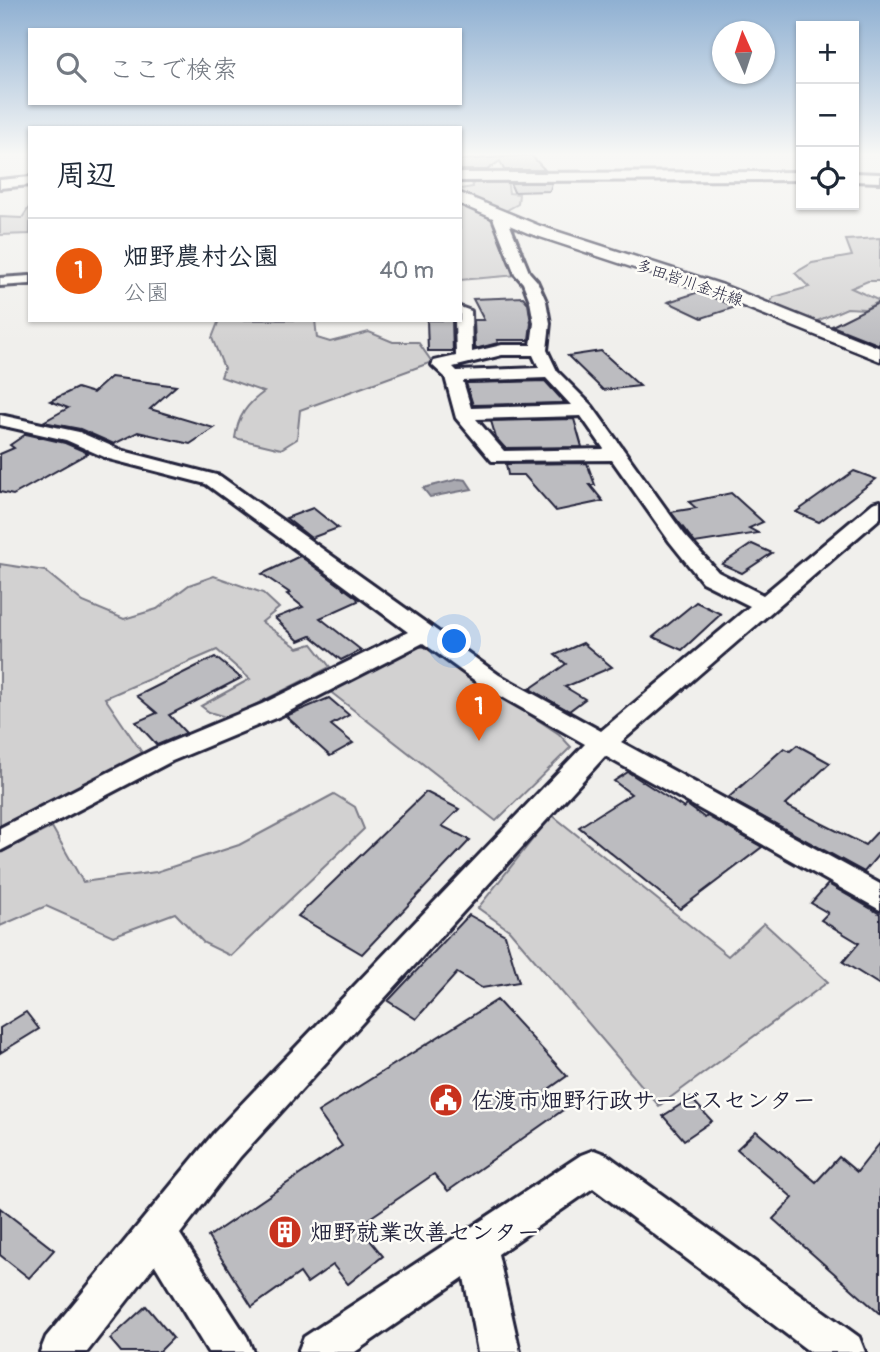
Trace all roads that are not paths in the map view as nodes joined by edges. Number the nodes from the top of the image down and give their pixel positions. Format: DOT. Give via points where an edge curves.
graph roads {
  1 [pos="500,218"];
  2 [pos="28,279"];
  3 [pos="0,282"];
  4 [pos="463,311"];
  5 [pos="539,350"];
  6 [pos="880,355"];
  7 [pos="464,358"];
  8 [pos="550,373"];
  9 [pos="453,376"];
  10 [pos="586,410"];
  11 [pos="464,414"];
  12 [pos="1,421"];
  13 [pos="616,454"];
  14 [pos="873,522"];
  15 [pos="763,604"];
  16 [pos="425,632"];
  17 [pos="602,743"];
  18 [pos="0,841"];
  19 [pos="880,898"];
  20 [pos="157,1233"];
  21 [pos="477,1246"];
  22 [pos="61,1352"];
  23 [pos="232,1352"];
  24 [pos="319,1352"];
  25 [pos="499,1352"];
  26 [pos="844,1352"];
  1 -- 5 [label="street" via="538,301 542,323"];
  1 -- 6 [label="main road, 多田皆川金井線" via="561,242 682,278"];
  2 -- 3 [label="street"];
  4 -- 7 [label="street"];
  5 -- 7 [label="street" via="502,350"];
  5 -- 8 [label="street"];
  7 -- 9 [label="street" via="440,365"];
  8 -- 9 [label="street"];
  8 -- 10 [label="street"];
  9 -- 11 [label="street"];
  10 -- 11 [label="street"];
  10 -- 13 [label="street"];
  11 -- 13 [label="street" via="499,457"];
  12 -- 16 [label="street" via="72,436 116,455 213,480"];
  13 -- 15 [label="street" via="710,577"];
  14 -- 15 [label="street"];
  15 -- 17 [label="street"];
  16 -- 17 [label="street" via="490,680"];
  16 -- 18 [label="street" via="271,710 163,755"];
  17 -- 19 [label="street"];
  17 -- 20 [label="street" via="227,1145"];
  20 -- 22 [label="street"];
  20 -- 23 [label="street"];
  21 -- 24 [label="street"];
  21 -- 25 [label="street"];
  21 -- 26 [label="street" via="594,1167"];
}
